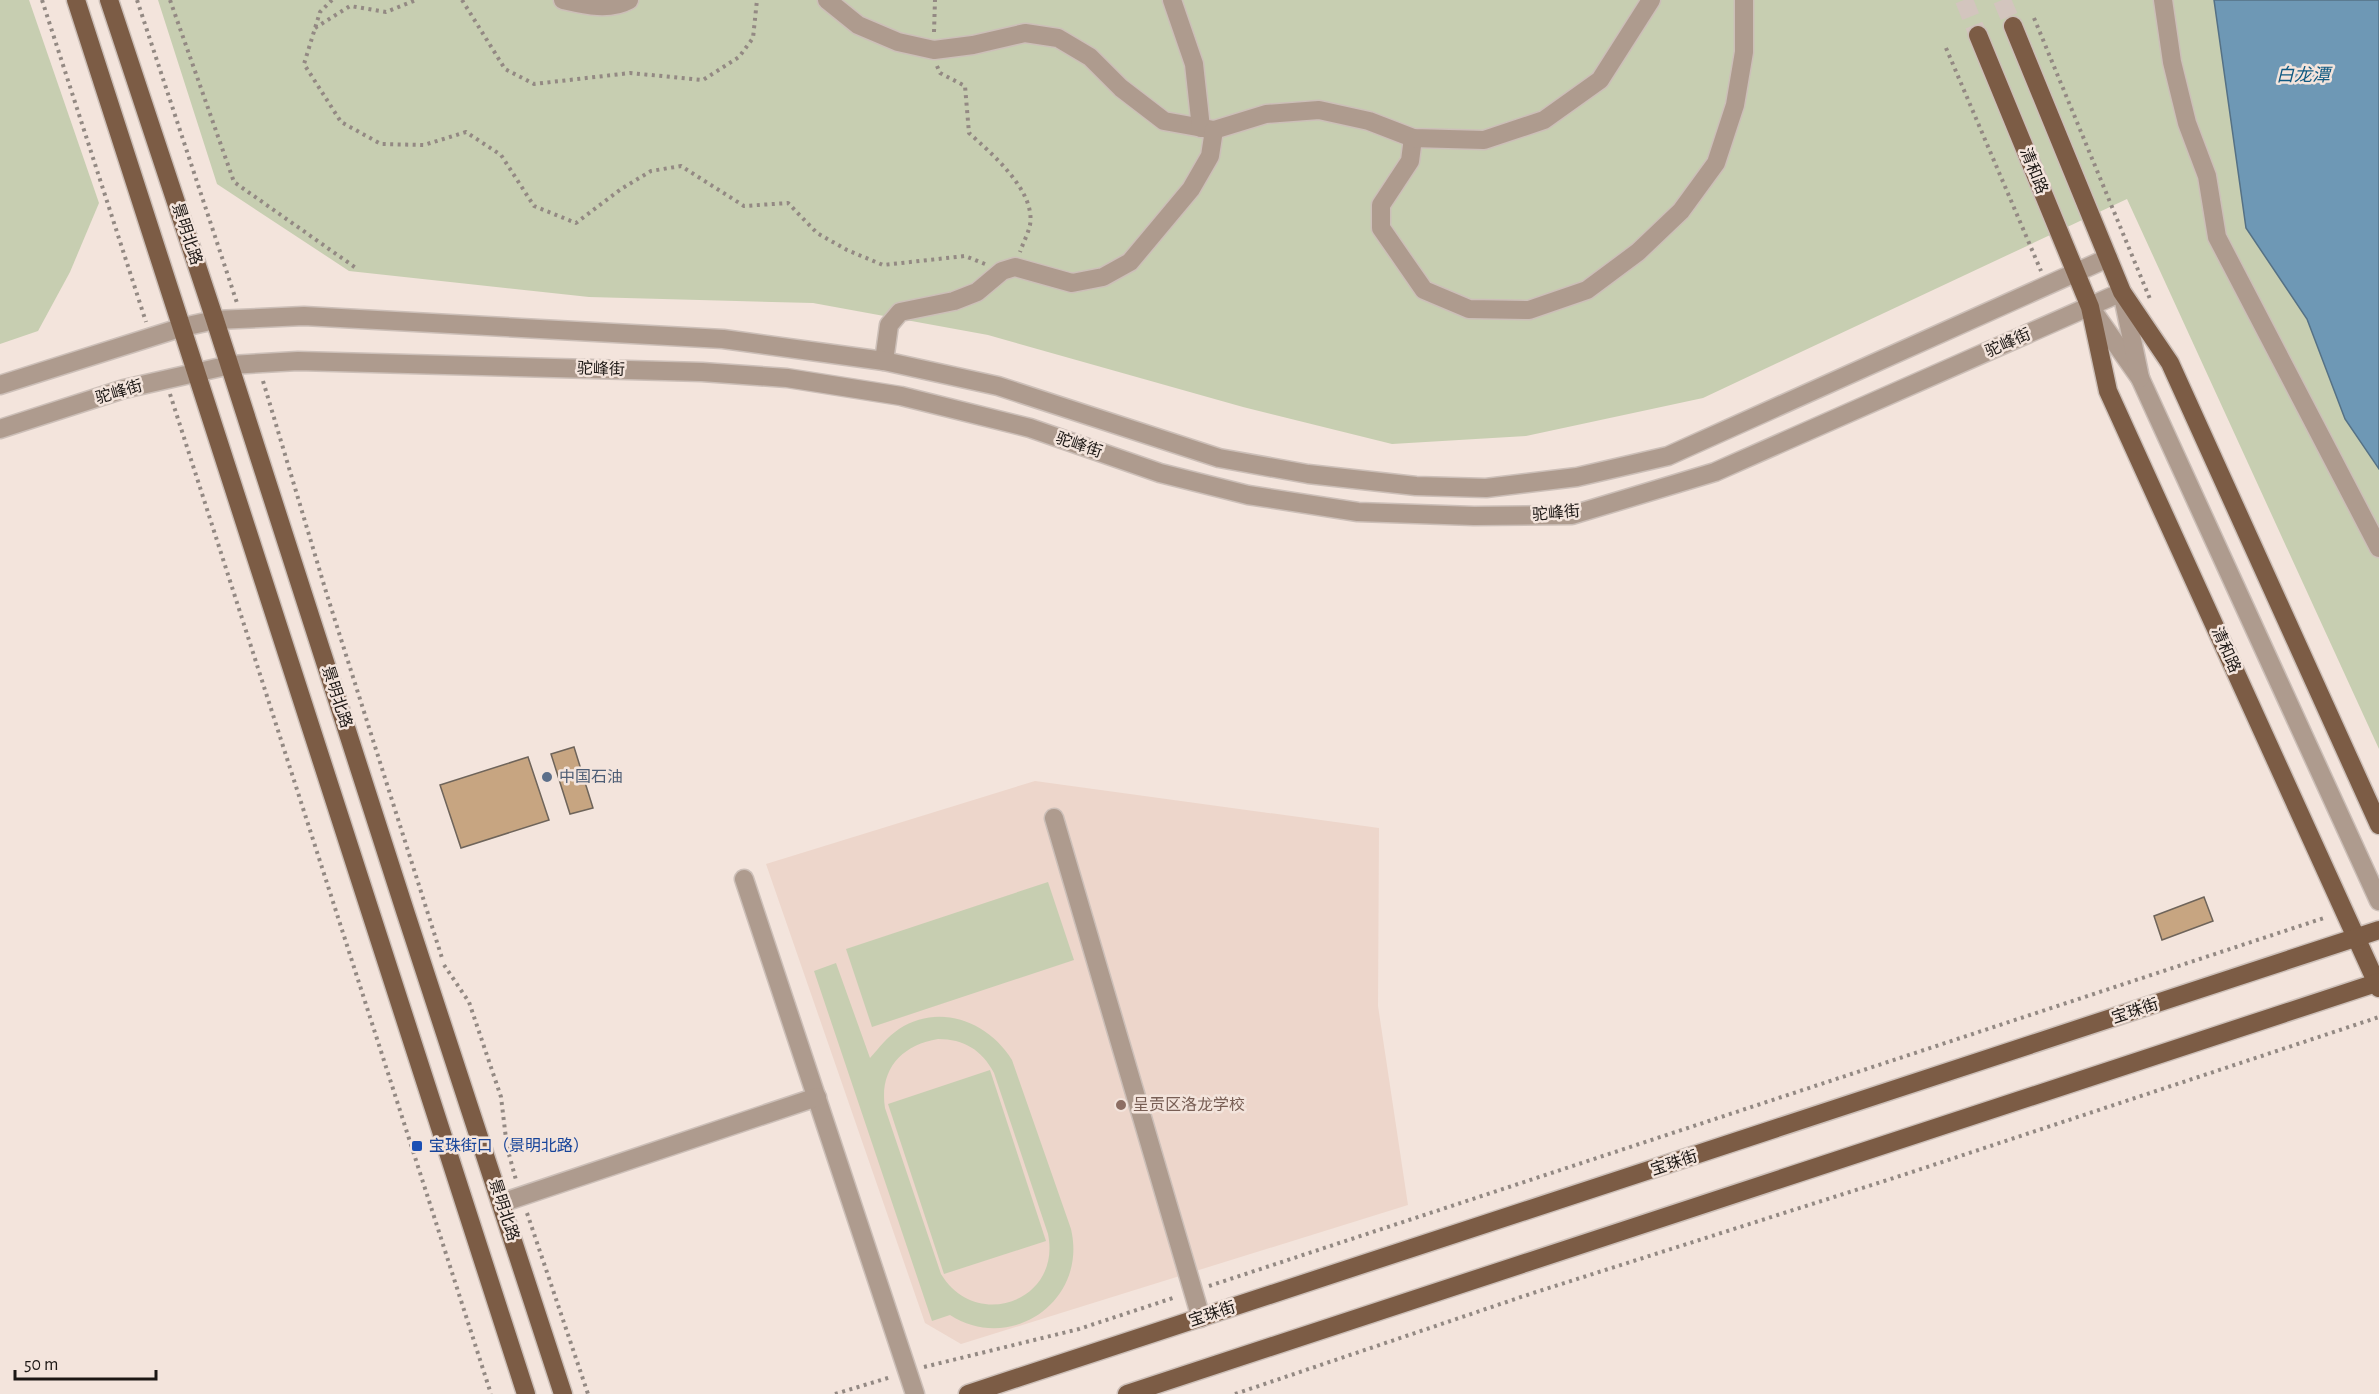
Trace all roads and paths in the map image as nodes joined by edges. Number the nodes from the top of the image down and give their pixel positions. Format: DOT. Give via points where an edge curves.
graph roads {
  1 [pos="42,0"];
  2 [pos="76,0"];
  3 [pos="109,0"];
  4 [pos="136,0"];
  5 [pos="170,0"];
  6 [pos="332,0"];
  7 [pos="416,0"];
  8 [pos="462,0"];
  9 [pos="563,0"];
  10 [pos="629,0"];
  11 [pos="757,0"];
  12 [pos="827,0"];
  13 [pos="935,0"];
  14 [pos="1172,0"];
  15 [pos="1651,0"];
  16 [pos="1744,0"];
  17 [pos="2163,0"];
  18 [pos="2034,18"];
  19 [pos="2013,26"];
  20 [pos="315,28"];
  21 [pos="1978,35"];
  22 [pos="1946,48"];
  23 [pos="934,50"];
  24 [pos="1208,129"];
  25 [pos="1413,138"];
  26 [pos="2108,258"];
  27 [pos="356,267"];
  28 [pos="1009,269"];
  29 [pos="2076,273"];
  30 [pos="2048,286"];
  31 [pos="2122,292"];
  32 [pos="2152,306"];
  33 [pos="2090,307"];
  34 [pos="242,319"];
  35 [pos="215,320"];
  36 [pos="183,327"];
  37 [pos="151,337"];
  38 [pos="884,361"];
  39 [pos="257,363"];
  40 [pos="230,365"];
  41 [pos="197,371"];
  42 [pos="2140,378"];
  43 [pos="165,379"];
  44 [pos="0,385"];
  45 [pos="0,429"];
  46 [pos="2379,548"];
  47 [pos="1054,818"];
  48 [pos="2379,825"];
  49 [pos="744,879"];
  50 [pos="2379,901"];
  51 [pos="2345,911"];
  52 [pos="2379,930"];
  53 [pos="2357,938"];
  54 [pos="2378,985"];
  55 [pos="2379,1017"];
  56 [pos="817,1098"];
  57 [pos="521,1196"];
  58 [pos="501,1203"];
  59 [pos="1193,1291"];
  60 [pos="1202,1317"];
  61 [pos="908,1371"];
  62 [pos="491,1394"];
  63 [pos="526,1394"];
  64 [pos="563,1394"];
  65 [pos="588,1394"];
  66 [pos="835,1394"];
  67 [pos="915,1394"];
  68 [pos="968,1394"];
  69 [pos="1127,1394"];
  70 [pos="1235,1394"];
  1 -- 37 [label="path"];
  2 -- 36 [label="main road, 景明北路"];
  3 -- 35 [label="main road, 景明北路"];
  4 -- 34 [label="path"];
  5 -- 27 [label="path" via="234,182"];
  6 -- 20 [label="path" via="320,12"];
  7 -- 20 [label="path" via="386,12 351,6"];
  8 -- 11 [label="path" via="505,69 534,84 630,73 703,80 740,57 753,38"];
  9 -- 10 [label="street" via="592,7"];
  12 -- 23 [label="street" via="858,25 898,42"];
  13 -- 23 [label="path"];
  14 -- 24 [label="street" via="1194,64"];
  15 -- 25 [label="street" via="1600,80 1544,120 1484,140"];
  16 -- 25 [label="street" via="1744,52 1734,105 1716,164 1681,211 1638,252 1587,290 1529,310 1469,309 1424,290 1381,228 1381,205 1410,161"];
  17 -- 46 [label="street" via="2172,62 2187,123 2207,176 2217,237"];
  18 -- 32 [label="path"];
  19 -- 26 [label="main road, 清和路"];
  20 -- 28 [label="path" via="304,64 341,122 381,144 424,145 466,132 501,155 534,206 576,223 651,171 681,166 744,206 788,203 817,233 883,265 965,256"];
  21 -- 29 [label="main road, 清和路"];
  22 -- 30 [label="path"];
  23 -- 24 [label="street" via="1025,33 1058,38 1090,57 1121,88 1164,121"];
  23 -- 28 [label="path" via="940,73 965,86 969,133 1000,160 1025,194 1030,223"];
  24 -- 25 [label="street" via="1266,114 1319,110 1370,121"];
  24 -- 28 [label="street" via="1210,156 1191,189 1130,262 1103,277 1072,283"];
  26 -- 29 [label="street, 驼峰街"];
  26 -- 31 [label="main road, 清和路"];
  28 -- 38 [label="street" via="977,292 954,302 900,312 889,325"];
  29 -- 30 [label="street, 驼峰街"];
  29 -- 33 [label="main road, 清和路"];
  30 -- 38 [label="street, 驼峰街" via="1668,456 1577,477 1486,488 1416,486 1308,474 1219,458 998,386"];
  31 -- 33 [label="street, 驼峰街"];
  31 -- 42 [label="street, 清和路"];
  31 -- 48 [label="main road, 清和路" via="2170,363"];
  33 -- 39 [label="street, 驼峰街" via="1715,472 1572,515 1358,512 1248,495 1160,473 1030,428 901,396 788,378 702,372"];
  33 -- 42 [label="street, 清和路"];
  33 -- 51 [label="main road, 清和路" via="2108,391"];
  34 -- 35 [label="street, 驼峰街"];
  34 -- 38 [label="street, 驼峰街" via="304,316 723,339"];
  35 -- 36 [label="street, 驼峰街"];
  35 -- 40 [label="main road, 景明北路"];
  36 -- 37 [label="street, 驼峰街"];
  36 -- 41 [label="main road, 景明北路"];
  37 -- 44 [label="street, 驼峰街"];
  39 -- 40 [label="street, 驼峰街"];
  39 -- 57 [label="path" via="445,968 469,1002 501,1097 507,1147"];
  40 -- 41 [label="street, 驼峰街"];
  40 -- 58 [label="main road, 景明北路"];
  41 -- 43 [label="street, 驼峰街"];
  41 -- 63 [label="main road, 景明北路"];
  42 -- 50 [label="street, 清和路"];
  43 -- 45 [label="street, 驼峰街"];
  43 -- 62 [label="path"];
  47 -- 59 [label="street"];
  49 -- 56 [label="street"];
  51 -- 53 [label="main road, 清和路"];
  51 -- 59 [label="path"];
  52 -- 53 [label="main road, 宝珠街"];
  53 -- 54 [label="main road, 清和路"];
  53 -- 60 [label="main road, 宝珠街"];
  54 -- 69 [label="main road"];
  55 -- 70 [label="path"];
  56 -- 57 [label="street"];
  56 -- 61 [label="street"];
  57 -- 58 [label="street"];
  57 -- 65 [label="path"];
  58 -- 64 [label="main road, 景明北路"];
  59 -- 60 [label="street"];
  59 -- 61 [label="path" via="1079,1329"];
  60 -- 68 [label="main road, 宝珠街"];
  61 -- 66 [label="path"];
  61 -- 67 [label="street"];
}
